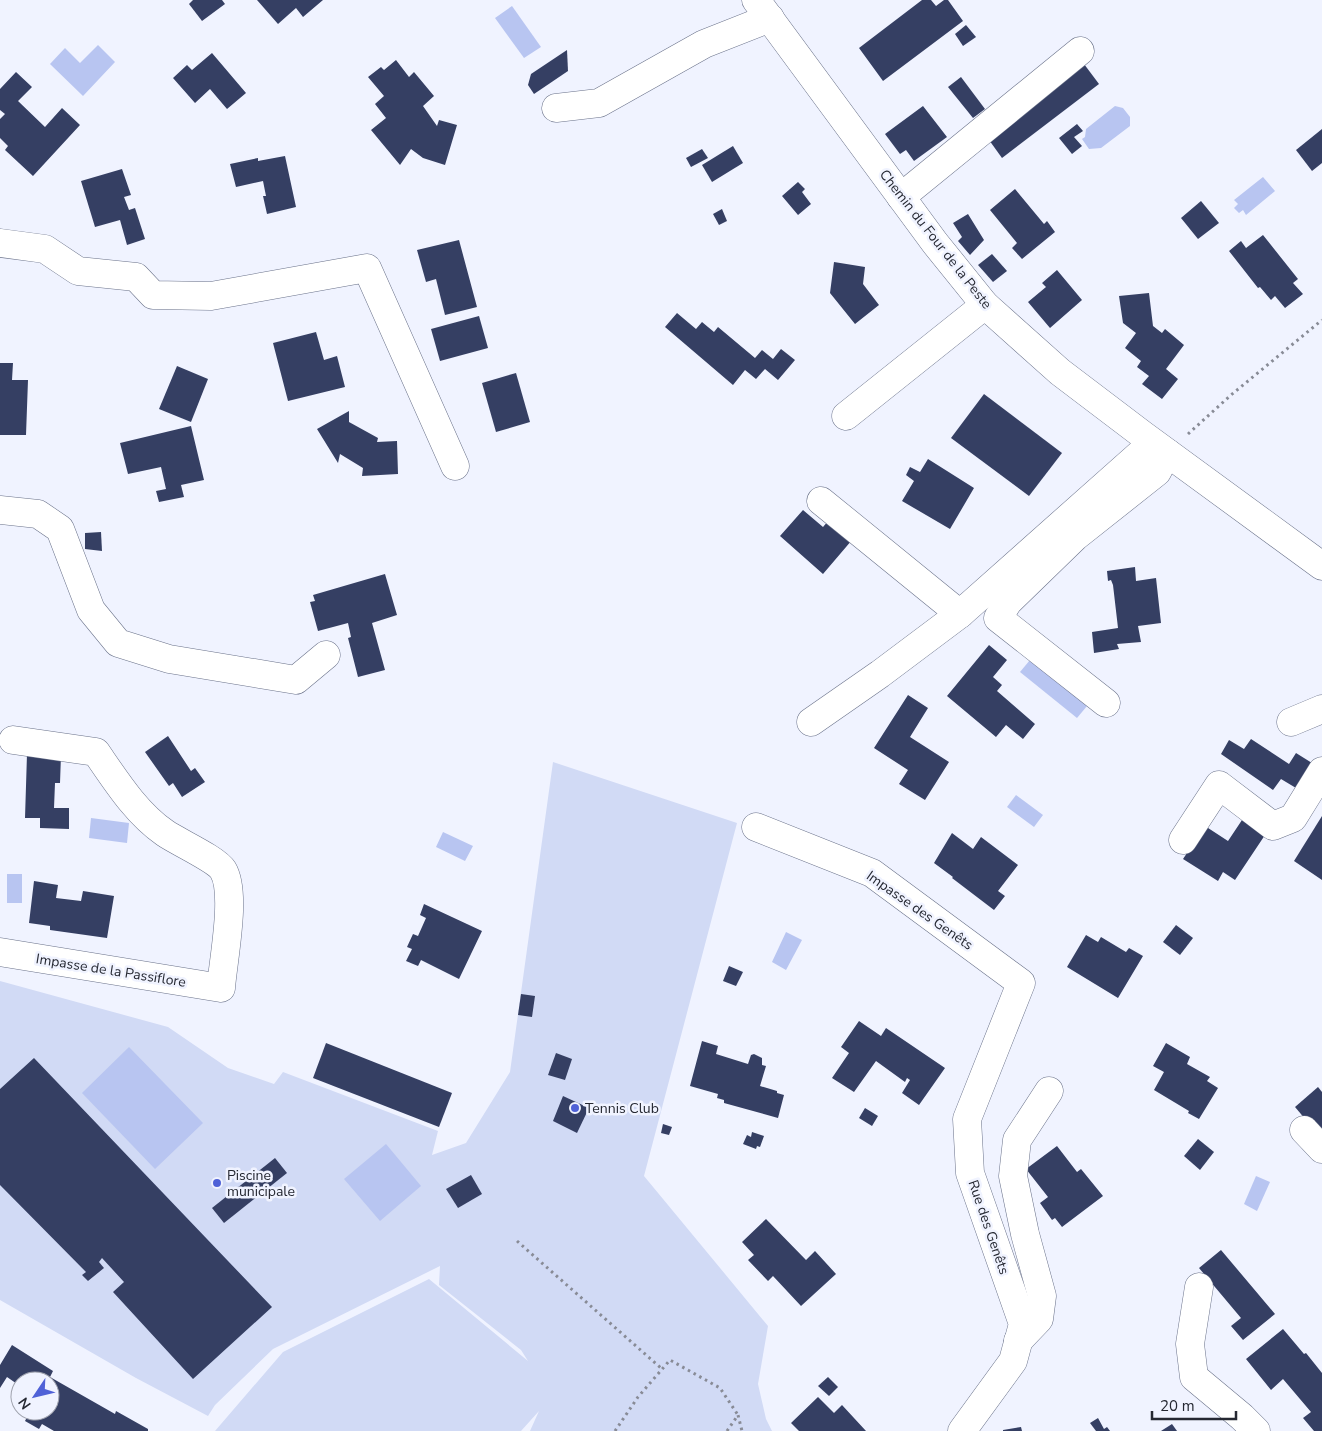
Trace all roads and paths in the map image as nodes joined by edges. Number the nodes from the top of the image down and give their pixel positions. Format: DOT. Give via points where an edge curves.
graph roads {
  1 [pos="763,9"];
  2 [pos="1080,51"];
  3 [pos="556,108"];
  4 [pos="901,197"];
  5 [pos="0,244"];
  6 [pos="985,304"];
  7 [pos="1322,320"];
  8 [pos="846,416"];
  9 [pos="1167,453"];
  10 [pos="455,466"];
  11 [pos="821,501"];
  12 [pos="0,510"];
  13 [pos="1322,566"];
  14 [pos="960,614"];
  15 [pos="326,656"];
  16 [pos="1106,704"];
  17 [pos="1322,709"];
  18 [pos="811,722"];
  19 [pos="1291,722"];
  20 [pos="13,740"];
  21 [pos="1322,771"];
  22 [pos="756,827"];
  23 [pos="1183,840"];
  24 [pos="0,952"];
  25 [pos="1022,983"];
  26 [pos="1049,1091"];
  27 [pos="517,1241"];
  28 [pos="1199,1287"];
  29 [pos="1018,1341"];
  30 [pos="662,1369"];
  31 [pos="738,1415"];
  32 [pos="615,1431"];
  33 [pos="727,1431"];
  34 [pos="742,1431"];
  35 [pos="962,1431"];
  36 [pos="1256,1431"];
  1 -- 3 [label="street" via="599,103"];
  1 -- 4 [label="street, Chemin du Four de la Peste"];
  2 -- 4 [label="street"];
  4 -- 6 [label="street, Chemin du Four de la Peste"];
  5 -- 10 [label="street" via="46,249 78,271 136,277 153,295 211,296 367,268"];
  6 -- 8 [label="street"];
  6 -- 9 [label="street, Chemin du Four de la Peste" via="1060,372"];
  7 -- 9 [label="path"];
  9 -- 13 [label="street, Chemin du Four de la Peste"];
  9 -- 14 [label="street" via="1140,454"];
  9 -- 16 [label="street" via="1157,472 1075,537 1008,602 998,618"];
  11 -- 14 [label="street"];
  12 -- 15 [label="street" via="38,514 60,529 91,610 118,643 169,659 296,680"];
  14 -- 18 [label="street"];
  17 -- 19 [label="street"];
  20 -- 24 [label="street, Impasse de la Passiflore" via="96,752 141,812 165,833 223,870 230,906 221,988"];
  21 -- 23 [label="street" via="1292,818 1273,826 1219,785"];
  22 -- 25 [label="street, Impasse des Genêts" via="872,873"];
  25 -- 29 [label="street, Rue des Genêts" via="967,1119 970,1173 1023,1324"];
  26 -- 29 [label="street" via="1017,1140 1013,1176 1042,1296 1038,1319"];
  27 -- 30 [label="path"];
  28 -- 36 [label="street" via="1190,1344 1194,1377"];
  29 -- 35 [label="street, Rue des Genêts" via="1013,1361"];
  30 -- 31 [label="path" via="670,1360 720,1388"];
  30 -- 32 [label="path"];
  31 -- 33 [label="path"];
  31 -- 34 [label="path"];
}
